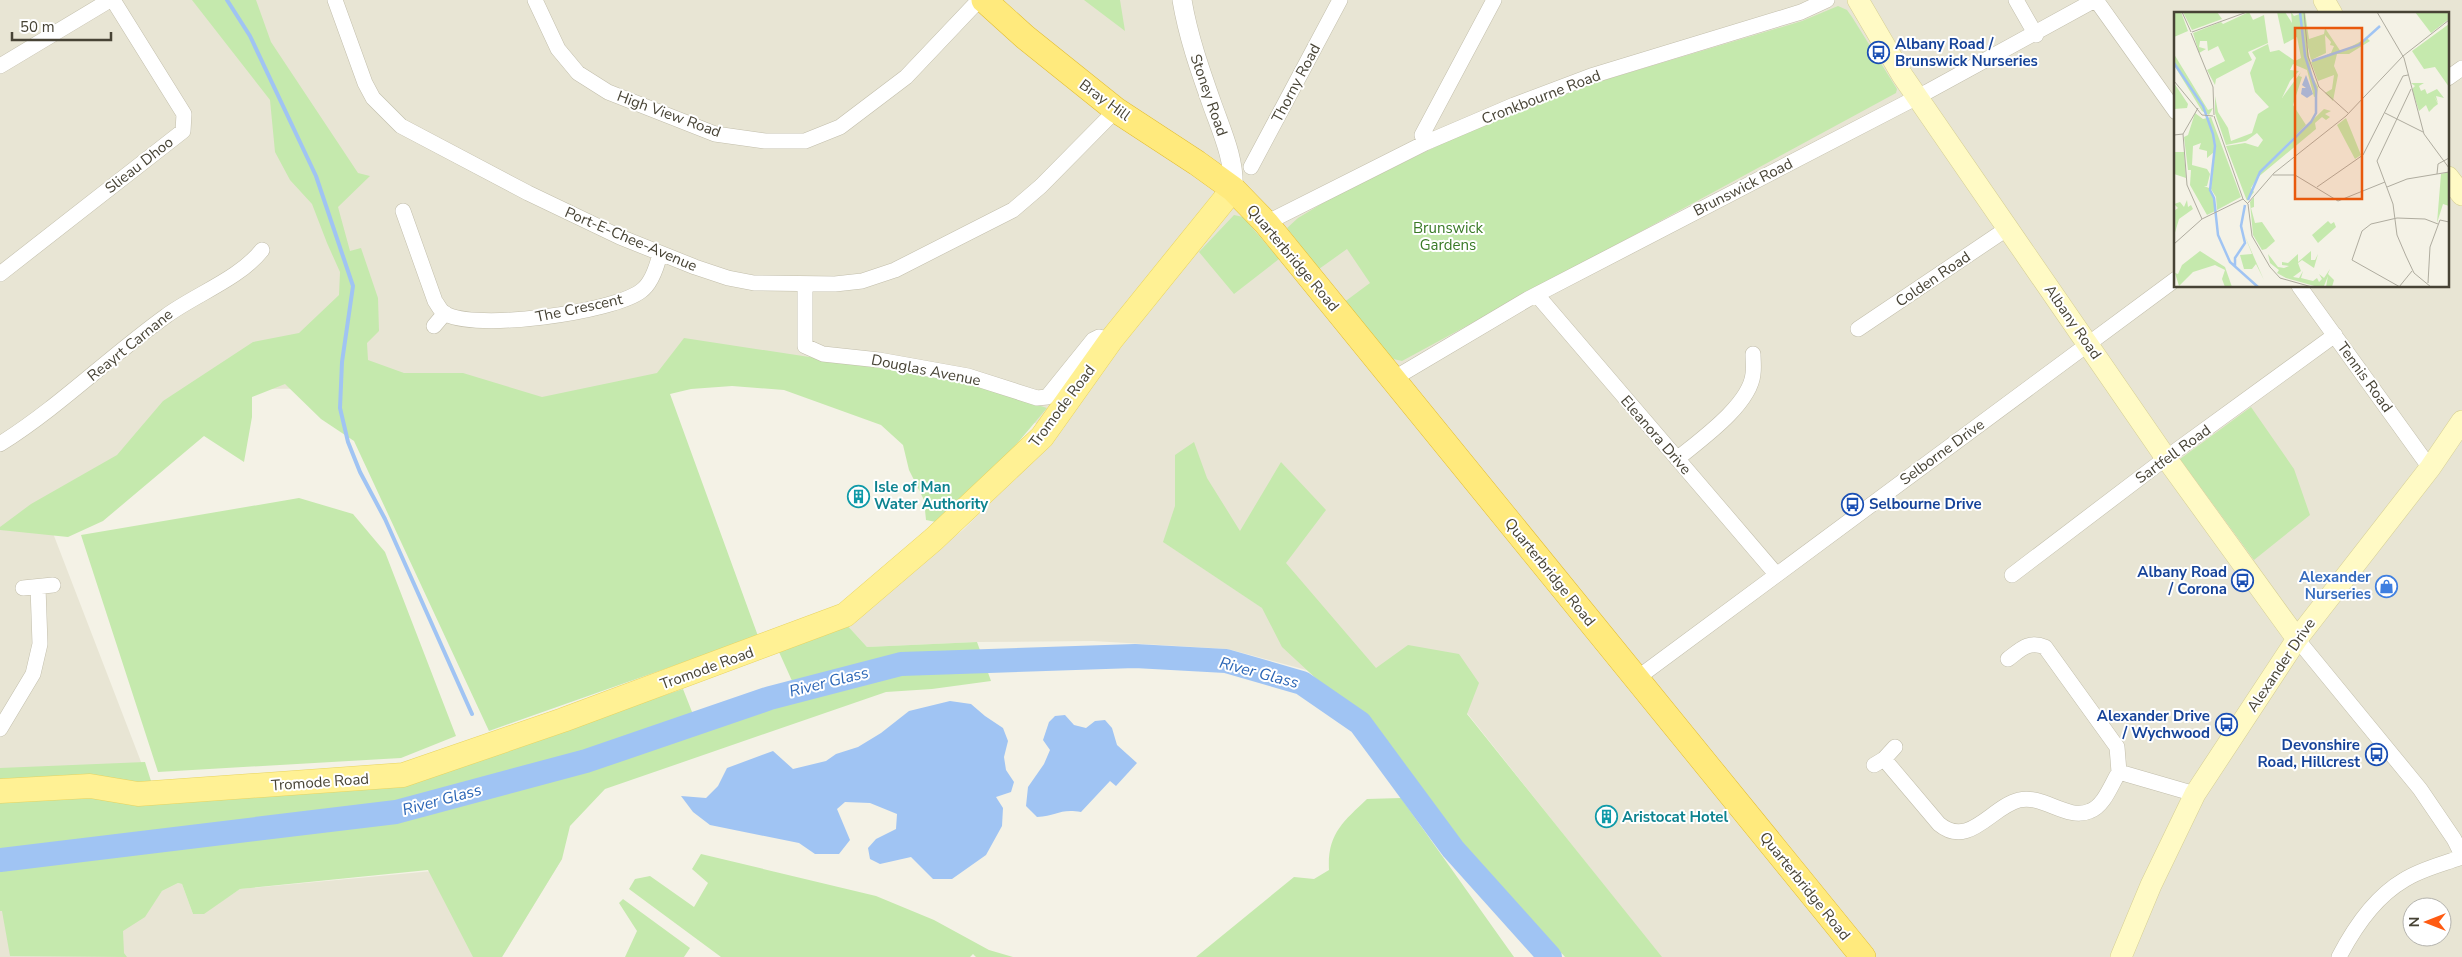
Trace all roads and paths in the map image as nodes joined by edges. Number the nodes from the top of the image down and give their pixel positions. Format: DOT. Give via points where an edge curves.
graph roads {
  1 [pos="111,0"];
  2 [pos="335,0"];
  3 [pos="535,0"];
  4 [pos="978,0"];
  5 [pos="984,0"];
  6 [pos="1182,0"];
  7 [pos="1340,0"];
  8 [pos="1494,0"];
  9 [pos="1827,0"];
  10 [pos="1858,0"];
  11 [pos="2016,0"];
  12 [pos="2096,0"];
  13 [pos="2324,0"];
  14 [pos="2331,12"];
  15 [pos="2036,35"];
  16 [pos="0,66"];
  17 [pos="2462,68"];
  18 [pos="2450,77"];
  19 [pos="1917,97"];
  20 [pos="2174,109"];
  21 [pos="1116,110"];
  22 [pos="1425,143"];
  23 [pos="1251,167"];
  24 [pos="2450,180"];
  25 [pos="1233,189"];
  26 [pos="2462,196"];
  27 [pos="403,211"];
  28 [pos="1266,223"];
  29 [pos="2008,228"];
  30 [pos="264,249"];
  31 [pos="660,254"];
  32 [pos="0,274"];
  33 [pos="2174,280"];
  34 [pos="805,285"];
  35 [pos="2300,288"];
  36 [pos="1537,295"];
  37 [pos="445,313"];
  38 [pos="434,326"];
  39 [pos="1858,330"];
  40 [pos="2334,335"];
  41 [pos="1111,340"];
  42 [pos="2087,343"];
  43 [pos="1753,354"];
  44 [pos="1393,379"];
  45 [pos="2462,420"];
  46 [pos="0,444"];
  47 [pos="2166,458"];
  48 [pos="1677,459"];
  49 [pos="2430,468"];
  50 [pos="1776,574"];
  51 [pos="2012,575"];
  52 [pos="38,586"];
  53 [pos="2297,639"];
  54 [pos="2008,659"];
  55 [pos="1636,679"];
  56 [pos="0,730"];
  57 [pos="1895,747"];
  58 [pos="2119,772"];
  59 [pos="0,791"];
  60 [pos="2195,794"];
  61 [pos="2462,856"];
  62 [pos="1863,957"];
  63 [pos="2121,957"];
  64 [pos="2339,957"];
  1 -- 16 [label="street"];
  1 -- 32 [label="street, Slieau Dhoo" via="184,114 183,131"];
  2 -- 31 [label="street, Port-E-Chee-Avenue" via="372,98 401,126 528,193"];
  3 -- 4 [label="street, High View Road" via="558,49 578,73 608,92 716,134 766,141 805,141 840,127 906,77"];
  5 -- 21 [label="highway, Bray Hill"];
  6 -- 25 [label="street, Stoney Road" via="1199,68 1234,173"];
  7 -- 23 [label="street, Thorny Road"];
  8 -- 22 [label="street" via="1422,135"];
  9 -- 22 [label="street, Cronkbourne Road" via="1745,31 1591,76"];
  10 -- 19 [label="main road, Albany Road"];
  11 -- 15 [label="street"];
  12 -- 15 [label="street, Brunswick Road"];
  12 -- 20 [label="street"];
  13 -- 14 [label="main road"];
  15 -- 19 [label="street, Brunswick Road"];
  17 -- 18 [label="street"];
  19 -- 29 [label="main road, Albany Road"];
  19 -- 36 [label="street, Brunswick Road"];
  21 -- 25 [label="highway, Bray Hill"];
  21 -- 34 [label="street, Port-E-Chee-Avenue" via="1013,210 895,270 862,281"];
  22 -- 28 [label="street, Cronkbourne Road"];
  24 -- 26 [label="main road"];
  25 -- 28 [label="highway, Quarterbridge Road"];
  25 -- 41 [label="main road, Tromode Road"];
  27 -- 37 [label="street" via="430,289"];
  28 -- 44 [label="highway, Quarterbridge Road"];
  29 -- 39 [label="street, Colden Road"];
  29 -- 42 [label="main road, Albany Road"];
  30 -- 46 [label="street, Reayrt Carnane" via="252,262 155,324 31,425"];
  31 -- 34 [label="street, Port-E-Chee-Avenue" via="728,278 754,283"];
  31 -- 37 [label="street, The Crescent" via="643,289 612,303 535,319 473,319"];
  33 -- 42 [label="street, Selborne Drive"];
  34 -- 41 [label="street, Douglas Avenue" via="805,346 823,354 968,376 1037,398 1047,397 1093,340 1099,337"];
  35 -- 40 [label="street, Tennis Road"];
  36 -- 44 [label="street, Brunswick Road"];
  36 -- 48 [label="street, Eleanora Drive"];
  37 -- 38 [label="street"];
  40 -- 47 [label="street, Sartfell Road"];
  40 -- 49 [label="street, Tennis Road"];
  41 -- 59 [label="main road, Tromode Road" via="1042,437 1024,456 845,615 802,633 403,776 138,794 90,786"];
  42 -- 47 [label="main road, Albany Road"];
  42 -- 50 [label="street, Selborne Drive"];
  43 -- 48 [label="street" via="1753,374 1740,401"];
  44 -- 55 [label="highway, Quarterbridge Road"];
  45 -- 49 [label="main road, Alexander Drive"];
  47 -- 51 [label="street, Sartfell Road"];
  47 -- 53 [label="main road, Albany Road"];
  48 -- 50 [label="street, Eleanora Drive"];
  49 -- 53 [label="main road, Alexander Drive"];
  50 -- 55 [label="street, Selborne Drive"];
  52 -- 56 [label="street" via="40,644 33,674"];
  53 -- 60 [label="main road, Alexander Drive"];
  53 -- 61 [label="street" via="2420,789 2454,838"];
  54 -- 58 [label="street" via="2028,644 2045,647 2117,747"];
  55 -- 62 [label="highway, Quarterbridge Road"];
  57 -- 58 [label="street" via="1879,762 1939,824 1958,833 1966,832 2004,806 2022,799 2037,800 2079,814 2089,812 2099,805"];
  58 -- 60 [label="street"];
  60 -- 63 [label="main road, Alexander Drive"];
  61 -- 64 [label="street" via="2418,872 2384,895 2367,913"];
}
